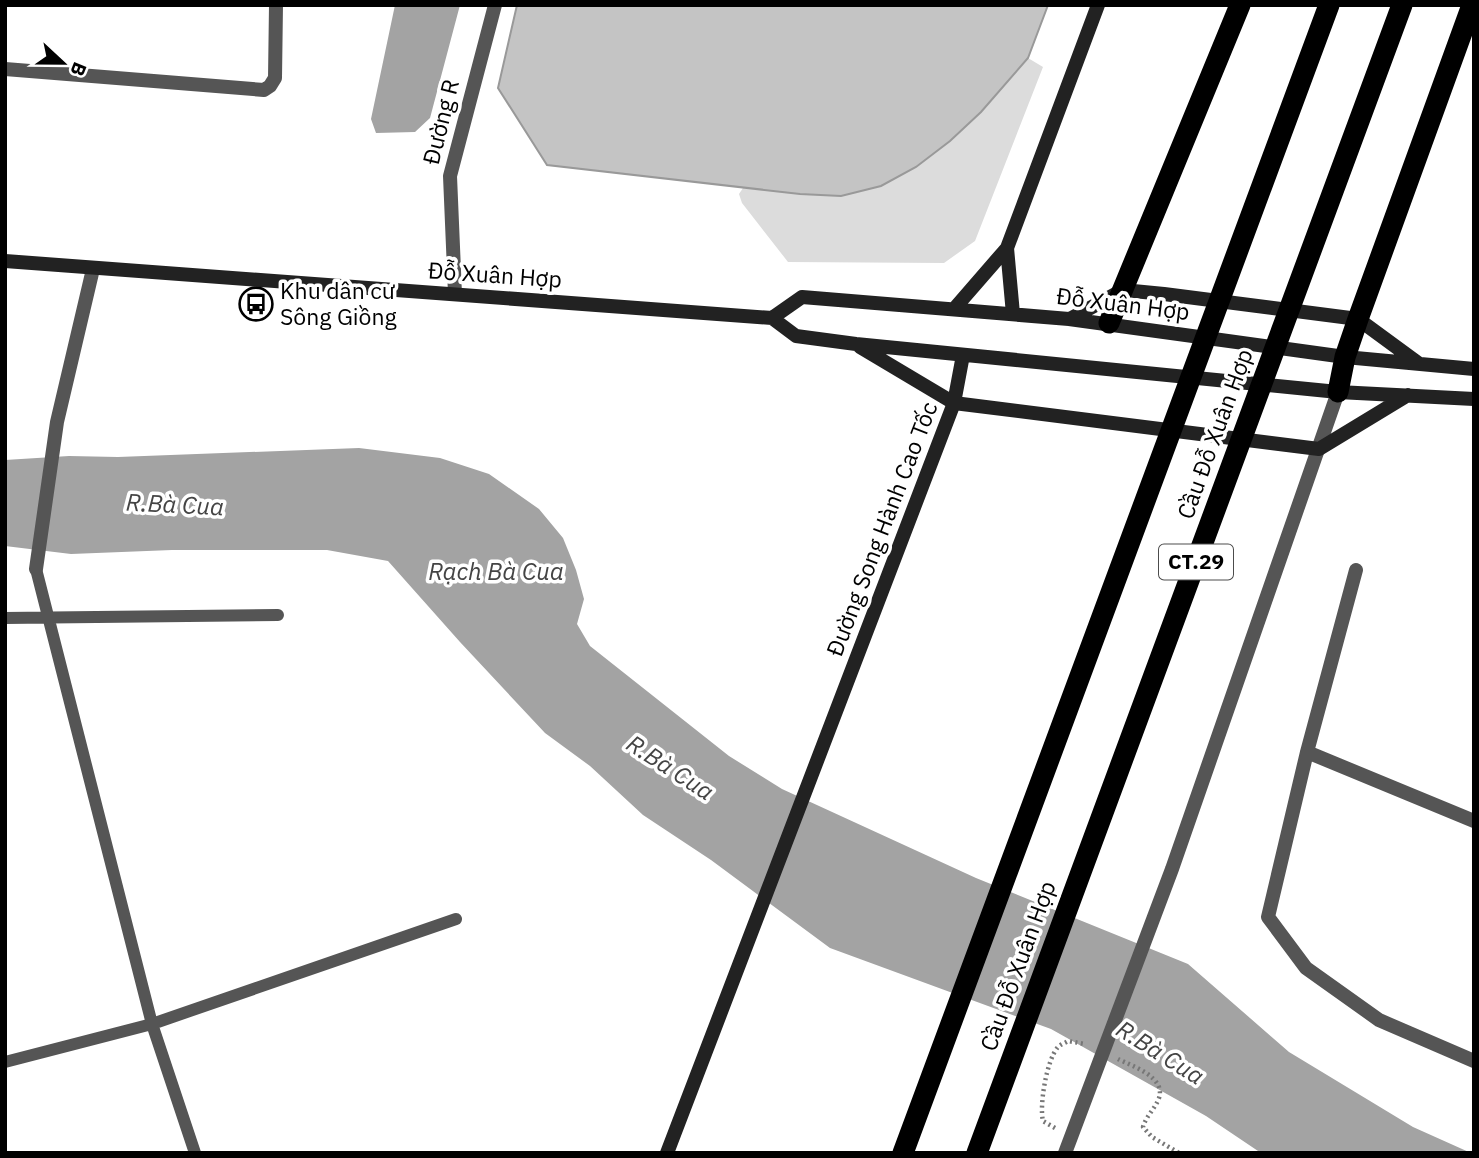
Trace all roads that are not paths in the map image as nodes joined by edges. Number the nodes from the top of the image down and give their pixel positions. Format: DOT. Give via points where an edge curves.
graph roads {
  1 [pos="276,5"];
  2 [pos="495,5"];
  3 [pos="1098,5"];
  4 [pos="1240,5"];
  5 [pos="1329,5"];
  6 [pos="1402,5"];
  7 [pos="1472,5"];
  8 [pos="5,69"];
  9 [pos="1007,248"];
  10 [pos="5,261"];
  11 [pos="93,269"];
  12 [pos="1123,290"];
  13 [pos="454,294"];
  14 [pos="954,309"];
  15 [pos="1013,314"];
  16 [pos="772,318"];
  17 [pos="1069,319"];
  18 [pos="1358,319"];
  19 [pos="1109,323"];
  20 [pos="856,344"];
  21 [pos="963,355"];
  22 [pos="1345,357"];
  23 [pos="1419,364"];
  24 [pos="1474,369"];
  25 [pos="1338,392"];
  26 [pos="1409,394"];
  27 [pos="1474,399"];
  28 [pos="954,403"];
  29 [pos="1319,449"];
  30 [pos="36,569"];
  31 [pos="1356,570"];
  32 [pos="278,615"];
  33 [pos="5,618"];
  34 [pos="49,619"];
  35 [pos="1307,752"];
  36 [pos="1474,821"];
  37 [pos="456,919"];
  38 [pos="152,1024"];
  39 [pos="1474,1061"];
  40 [pos="5,1062"];
  41 [pos="1067,1146"];
  42 [pos="195,1153"];
  43 [pos="667,1153"];
  44 [pos="903,1153"];
  45 [pos="976,1153"];
  1 -- 8 [label="street" via="275,78 264,90"];
  2 -- 13 [label="street, Đường R" via="450,176"];
  3 -- 9 [label="main road"];
  4 -- 12 [label="highway"];
  5 -- 44 [label="highway, Cầu Đỗ Xuân Hợp / CT.29"];
  6 -- 45 [label="highway, Cầu Đỗ Xuân Hợp / CT.29"];
  7 -- 18 [label="highway"];
  9 -- 14 [label="main road"];
  9 -- 15 [label="main road"];
  10 -- 11 [label="main road, Đỗ Xuân Hợp"];
  11 -- 13 [label="main road, Đỗ Xuân Hợp"];
  11 -- 30 [label="street" via="57,422"];
  12 -- 17 [label="main road"];
  12 -- 18 [label="main road"];
  12 -- 19 [label="highway"];
  13 -- 16 [label="main road, Đỗ Xuân Hợp"];
  14 -- 15 [label="main road, Đỗ Xuân Hợp"];
  14 -- 16 [label="main road, Đỗ Xuân Hợp" via="802,297"];
  15 -- 17 [label="main road, Đỗ Xuân Hợp"];
  16 -- 20 [label="main road, Đỗ Xuân Hợp" via="796,336"];
  17 -- 19 [label="main road, Đỗ Xuân Hợp"];
  18 -- 22 [label="highway"];
  18 -- 23 [label="main road"];
  19 -- 22 [label="main road, Đỗ Xuân Hợp"];
  20 -- 21 [label="main road, Đỗ Xuân Hợp"];
  20 -- 28 [label="main road"];
  21 -- 25 [label="main road, Đỗ Xuân Hợp"];
  21 -- 28 [label="main road, Đường Song Hành Cao Tốc"];
  22 -- 23 [label="main road, Đỗ Xuân Hợp"];
  22 -- 25 [label="highway"];
  23 -- 24 [label="main road, Đỗ Xuân Hợp"];
  25 -- 26 [label="main road, Đỗ Xuân Hợp"];
  25 -- 29 [label="street"];
  26 -- 27 [label="main road, Đỗ Xuân Hợp"];
  26 -- 29 [label="main road"];
  28 -- 29 [label="main road"];
  28 -- 43 [label="main road, Đường Song Hành Cao Tốc"];
  29 -- 41 [label="street" via="1172,869"];
  30 -- 34 [label="lane"];
  31 -- 35 [label="street"];
  32 -- 34 [label="lane"];
  33 -- 34 [label="lane"];
  34 -- 38 [label="lane"];
  35 -- 36 [label="street"];
  35 -- 39 [label="street" via="1268,917 1306,968 1379,1020"];
  37 -- 38 [label="lane"];
  38 -- 40 [label="lane"];
  38 -- 42 [label="lane"];
}
